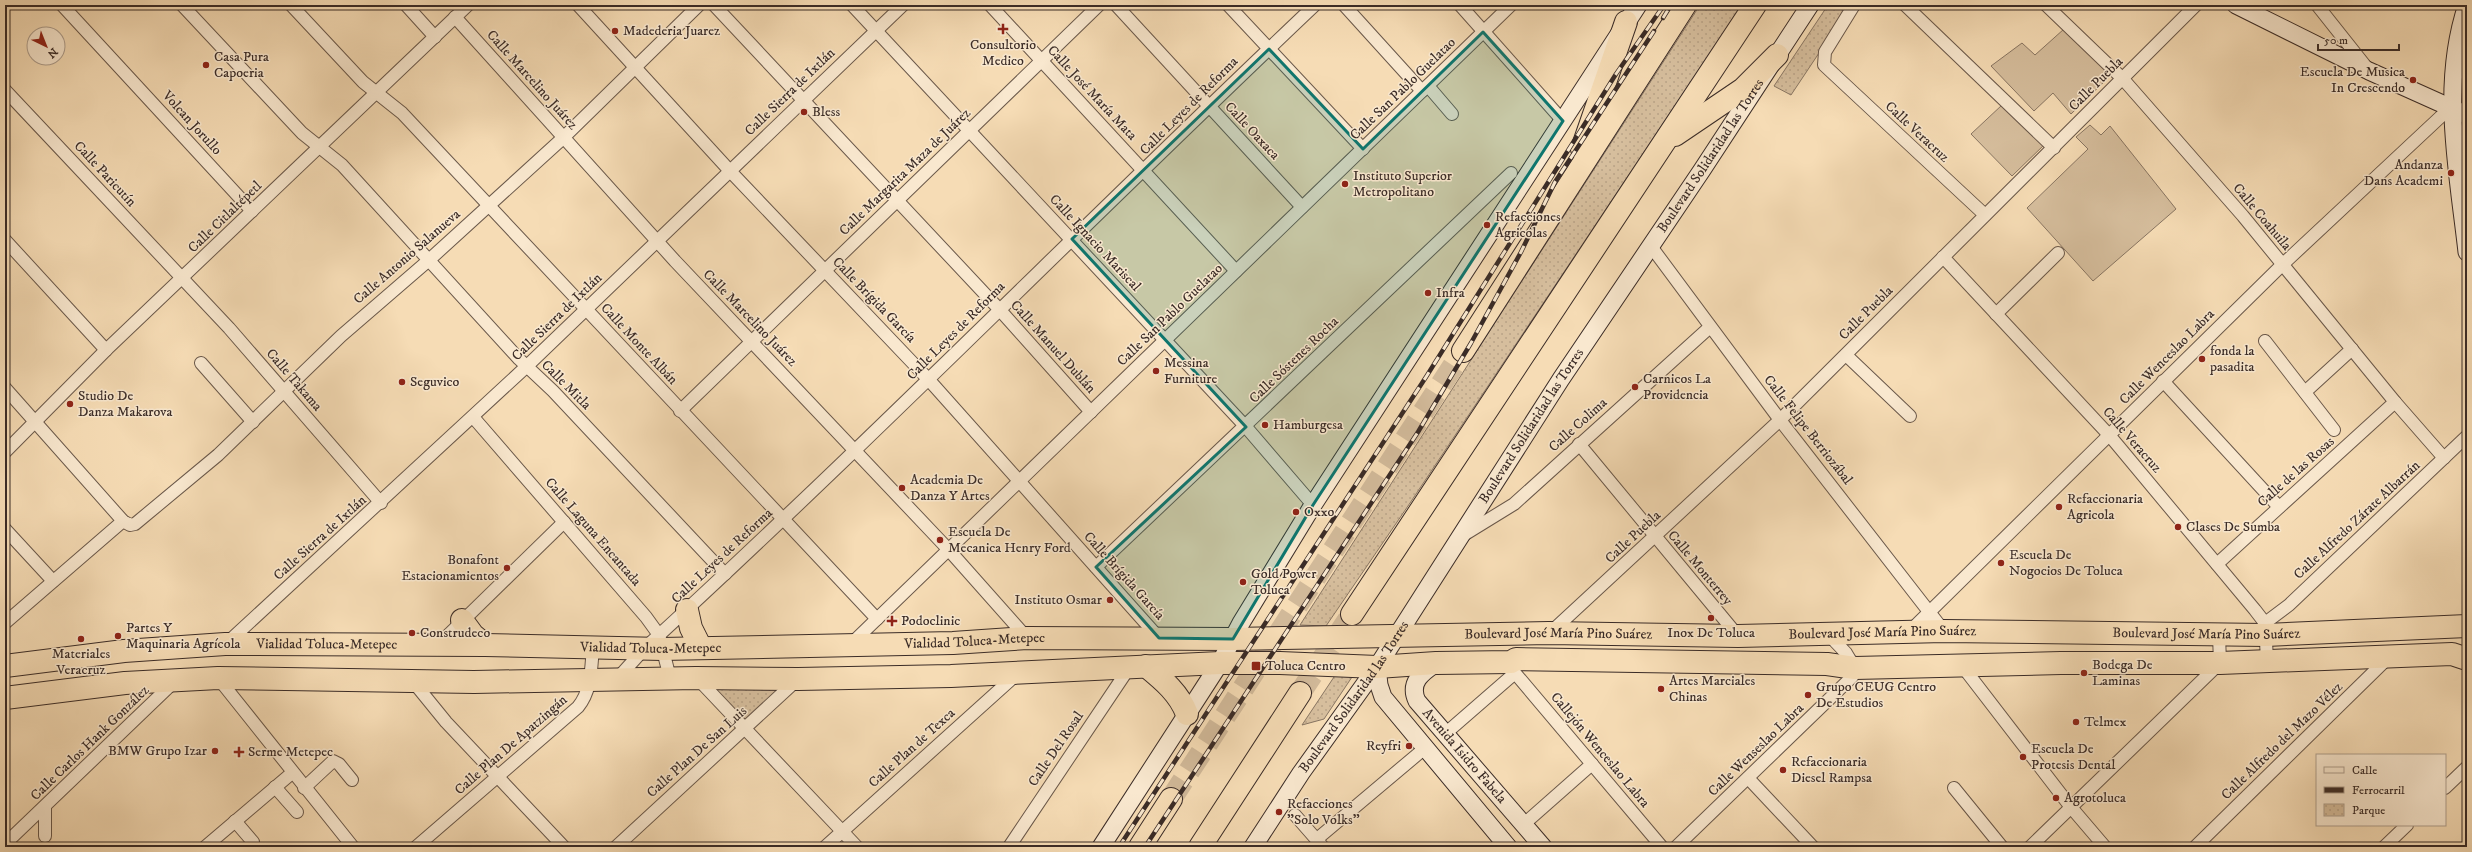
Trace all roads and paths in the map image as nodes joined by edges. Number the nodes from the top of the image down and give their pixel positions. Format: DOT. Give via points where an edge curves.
graph roads {
  1 [pos="62,5"];
  2 [pos="182,5"];
  3 [pos="291,5"];
  4 [pos="406,5"];
  5 [pos="468,5"];
  6 [pos="578,5"];
  7 [pos="699,5"];
  8 [pos="714,5"];
  9 [pos="852,5"];
  10 [pos="903,5"];
  11 [pos="990,5"];
  12 [pos="1099,5"];
  13 [pos="1116,5"];
  14 [pos="1228,5"];
  15 [pos="1315,5"];
  16 [pos="1344,5"];
  17 [pos="1460,5"];
  18 [pos="1512,5"];
  19 [pos="1685,5"];
  20 [pos="1755,5"];
  21 [pos="1810,5"];
  22 [pos="1854,5"];
  23 [pos="1905,5"];
  24 [pos="2046,5"];
  25 [pos="2196,5"];
  26 [pos="2236,5"];
  27 [pos="2317,5"];
  28 [pos="2465,6"];
  29 [pos="1632,14"];
  30 [pos="455,17"];
  31 [pos="875,32"];
  32 [pos="1483,32"];
  33 [pos="435,37"];
  34 [pos="1269,48"];
  35 [pos="1777,55"];
  36 [pos="1043,61"];
  37 [pos="635,67"];
  38 [pos="2369,71"];
  39 [pos="2123,79"];
  40 [pos="1425,89"];
  41 [pos="5,90"];
  42 [pos="376,93"];
  43 [pos="803,100"];
  44 [pos="1209,107"];
  45 [pos="2451,107"];
  46 [pos="1452,114"];
  47 [pos="2467,115"];
  48 [pos="1563,121"];
  49 [pos="970,131"];
  50 [pos="563,138"];
  51 [pos="320,148"];
  52 [pos="2054,148"];
  53 [pos="1363,149"];
  54 [pos="1651,161"];
  55 [pos="730,171"];
  56 [pos="1144,172"];
  57 [pos="1511,173"];
  58 [pos="1560,199"];
  59 [pos="898,200"];
  60 [pos="488,205"];
  61 [pos="1302,207"];
  62 [pos="252,211"];
  63 [pos="1985,215"];
  64 [pos="1072,239"];
  65 [pos="5,240"];
  66 [pos="658,242"];
  67 [pos="1650,245"];
  68 [pos="2467,252"];
  69 [pos="2058,253"];
  70 [pos="1943,257"];
  71 [pos="430,260"];
  72 [pos="2282,265"];
  73 [pos="825,271"];
  74 [pos="1236,271"];
  75 [pos="182,279"];
  76 [pos="999,309"];
  77 [pos="586,310"];
  78 [pos="1996,314"];
  79 [pos="1710,327"];
  80 [pos="1165,340"];
  81 [pos="2265,341"];
  82 [pos="753,342"];
  83 [pos="2352,349"];
  84 [pos="106,350"];
  85 [pos="1463,351"];
  86 [pos="1846,355"];
  87 [pos="201,363"];
  88 [pos="527,366"];
  89 [pos="929,380"];
  90 [pos="2163,381"];
  91 [pos="5,388"];
  92 [pos="284,390"];
  93 [pos="2305,392"];
  94 [pos="2395,402"];
  95 [pos="680,411"];
  96 [pos="1091,412"];
  97 [pos="1910,416"];
  98 [pos="473,417"];
  99 [pos="1780,420"];
  100 [pos="37,422"];
  101 [pos="253,422"];
  102 [pos="1246,427"];
  103 [pos="2334,430"];
  104 [pos="2110,436"];
  105 [pos="2467,436"];
  106 [pos="1579,444"];
  107 [pos="855,450"];
  108 [pos="5,452"];
  109 [pos="2444,458"];
  110 [pos="1019,480"];
  111 [pos="381,503"];
  112 [pos="1314,505"];
  113 [pos="2279,507"];
  114 [pos="782,520"];
  115 [pos="564,522"];
  116 [pos="126,523"];
  117 [pos="5,529"];
  118 [pos="1460,537"];
  119 [pos="1655,537"];
  120 [pos="948,549"];
  121 [pos="2217,564"];
  122 [pos="1096,567"];
  123 [pos="725,574"];
  124 [pos="53,581"];
  125 [pos="687,610"];
  126 [pos="1929,610"];
  127 [pos="1352,614"];
  128 [pos="2467,617"];
  129 [pos="877,619"];
  130 [pos="462,620"];
  131 [pos="5,623"];
  132 [pos="2467,626"];
  133 [pos="2265,629"];
  134 [pos="2446,629"];
  135 [pos="1944,631"];
  136 [pos="1908,632"];
  137 [pos="1549,634"];
  138 [pos="1828,634"];
  139 [pos="2219,635"];
  140 [pos="1738,636"];
  141 [pos="1396,637"];
  142 [pos="1027,638"];
  143 [pos="1159,638"];
  144 [pos="1297,638"];
  145 [pos="1233,639"];
  146 [pos="225,644"];
  147 [pos="655,644"];
  148 [pos="438,645"];
  149 [pos="484,645"];
  150 [pos="849,646"];
  151 [pos="593,647"];
  152 [pos="701,648"];
  153 [pos="2462,656"];
  154 [pos="2389,657"];
  155 [pos="2267,660"];
  156 [pos="2220,662"];
  157 [pos="1220,663"];
  158 [pos="1436,663"];
  159 [pos="5,666"];
  160 [pos="1138,667"];
  161 [pos="1377,667"];
  162 [pos="1963,667"];
  163 [pos="1855,668"];
  164 [pos="1019,672"];
  165 [pos="218,678"];
  166 [pos="590,678"];
  167 [pos="670,678"];
  168 [pos="696,678"];
  169 [pos="178,679"];
  170 [pos="411,679"];
  171 [pos="617,679"];
  172 [pos="798,679"];
  173 [pos="1300,693"];
  174 [pos="5,698"];
  175 [pos="1187,714"];
  176 [pos="746,729"];
  177 [pos="1446,733"];
  178 [pos="1425,748"];
  179 [pos="1592,764"];
  180 [pos="2467,767"];
  181 [pos="292,773"];
  182 [pos="497,777"];
  183 [pos="1748,778"];
  184 [pos="352,780"];
  185 [pos="275,787"];
  186 [pos="2446,787"];
  187 [pos="304,788"];
  188 [pos="1954,788"];
  189 [pos="1172,799"];
  190 [pos="45,806"];
  191 [pos="2070,806"];
  192 [pos="297,812"];
  193 [pos="1295,815"];
  194 [pos="235,821"];
  195 [pos="1524,824"];
  196 [pos="2405,826"];
  197 [pos="842,831"];
  198 [pos="45,836"];
  199 [pos="253,842"];
  200 [pos="1320,843"];
  201 [pos="5,844"];
  202 [pos="1502,845"];
  203 [pos="205,847"];
  204 [pos="353,847"];
  205 [pos="416,847"];
  206 [pos="564,847"];
  207 [pos="616,847"];
  208 [pos="824,847"];
  209 [pos="857,847"];
  210 [pos="1009,847"];
  211 [pos="1102,847"];
  212 [pos="1140,847"];
  213 [pos="1200,847"];
  214 [pos="1253,847"];
  215 [pos="1543,847"];
  216 [pos="1662,847"];
  217 [pos="1676,847"];
  218 [pos="1813,847"];
  219 [pos="2002,847"];
  220 [pos="2030,847"];
  221 [pos="2105,847"];
  222 [pos="2195,847"];
  223 [pos="2384,847"];
  1 -- 62 [label="street, Volcan Jorullo"];
  2 -- 51 [label="street, Calle Mitla" via="302,133"];
  3 -- 42 [label="street, Calle Monte Albán"];
  4 -- 33 [label="street"];
  5 -- 30 [label="street, Calle Citlaltépetl"];
  6 -- 37 [label="street, Calle Brígida García"];
  7 -- 37 [label="street, Calle Antonio Salanueva"];
  8 -- 43 [label="street, Calle Manuel Dublán"];
  9 -- 31 [label="street, Calle Ignacio Mariscal"];
  10 -- 31 [label="street, Calle Sierra de Ixtlán"];
  11 -- 36 [label="street, Calle José María Mata"];
  12 -- 36 [label="street, Calle Margarita Maza de Juárez"];
  13 -- 44 [label="street, Calle Oaxaca"];
  14 -- 34 [label="street"];
  15 -- 34 [label="street, Calle Leyes de Reforma"];
  16 -- 40 [label="street"];
  17 -- 32 [label="street"];
  18 -- 32 [label="street, Calle San Pablo Guelatao"];
  19 -- 58 [label="highway"];
  20 -- 54 [label="highway"];
  21 -- 35 [label="main road, Boulevard Solidaridad las Torres"];
  22 -- 63 [label="street, Calle Veracruz" via="1825,52 1824,65"];
  23 -- 52 [label="street"];
  24 -- 39 [label="street, Calle Coahuila"];
  25 -- 39 [label="street, Calle Puebla"];
  26 -- 38 [label="main road"];
  27 -- 38 [label="street"];
  28 -- 45 [label="main road"];
  29 -- 48 [label="main road"];
  29 -- 58 [label="highway" via="1588,138"];
  30 -- 33 [label="street, Calle Citlaltépetl"];
  30 -- 50 [label="street, Calle Marcelino Juárez"];
  31 -- 43 [label="street, Calle Sierra de Ixtlán"];
  31 -- 49 [label="street, Calle Ignacio Mariscal"];
  32 -- 40 [label="street, Calle San Pablo Guelatao"];
  32 -- 48 [label="street"];
  33 -- 42 [label="street, Calle Citlaltépetl"];
  34 -- 44 [label="street, Calle Leyes de Reforma"];
  34 -- 53 [label="street"];
  35 -- 54 [label="highway" via="1743,89 1679,132"];
  35 -- 67 [label="main road, Boulevard Solidaridad las Torres"];
  36 -- 49 [label="street, Calle Margarita Maza de Juárez"];
  36 -- 56 [label="street, Calle José María Mata"];
  37 -- 50 [label="street, Calle Antonio Salanueva"];
  37 -- 55 [label="street, Calle Brígida García"];
  38 -- 45 [label="main road"];
  39 -- 52 [label="street, Calle Puebla"];
  39 -- 72 [label="street, Calle Coahuila" via="2243,216"];
  40 -- 46 [label="street"];
  40 -- 53 [label="street, Calle San Pablo Guelatao"];
  41 -- 75 [label="street, Calle Paricutín"];
  42 -- 51 [label="street, Calle Citlaltépetl"];
  42 -- 60 [label="street, Calle Monte Albán" via="402,113"];
  43 -- 55 [label="street, Calle Sierra de Ixtlán"];
  43 -- 59 [label="street, Calle Manuel Dublán"];
  44 -- 56 [label="street, Calle Leyes de Reforma"];
  44 -- 61 [label="street, Calle Oaxaca"];
  45 -- 47 [label="main road"];
  45 -- 68 [label="main road"];
  45 -- 72 [label="street, Calle Wenceslao Labra"];
  48 -- 112 [label="main road"];
  49 -- 59 [label="street, Calle Margarita Maza de Juárez"];
  49 -- 64 [label="street, Calle Ignacio Mariscal"];
  50 -- 60 [label="street, Calle Antonio Salanueva"];
  50 -- 66 [label="street, Calle Marcelino Juárez"];
  51 -- 62 [label="street, Calle Citlaltépetl"];
  51 -- 71 [label="street, Calle Mitla" via="342,165"];
  52 -- 63 [label="street, Calle Puebla"];
  53 -- 61 [label="street, Calle San Pablo Guelatao"];
  54 -- 127 [label="highway"];
  55 -- 66 [label="street, Calle Sierra de Ixtlán"];
  55 -- 73 [label="street, Calle Brígida García"];
  56 -- 64 [label="street, Calle Leyes de Reforma"];
  56 -- 74 [label="street, Calle José María Mata"];
  57 -- 102 [label="street, Calle Sóstenes Rocha"];
  58 -- 85 [label="highway"];
  59 -- 73 [label="street, Calle Margarita Maza de Juárez"];
  59 -- 76 [label="street, Calle Manuel Dublán"];
  60 -- 71 [label="street, Calle Antonio Salanueva"];
  60 -- 77 [label="street, Calle Monte Albán"];
  61 -- 74 [label="street, Calle San Pablo Guelatao"];
  62 -- 75 [label="street, Calle Citlaltépetl"];
  63 -- 70 [label="street, Calle Puebla"];
  64 -- 76 [label="street, Calle Leyes de Reforma"];
  64 -- 80 [label="street, Calle Ignacio Mariscal"];
  65 -- 84 [label="street"];
  66 -- 77 [label="street, Calle Sierra de Ixtlán"];
  66 -- 82 [label="street, Calle Marcelino Juárez"];
  67 -- 79 [label="street, Calle Felipe Berriozábal"];
  67 -- 118 [label="main road, Boulevard Solidaridad las Torres"];
  69 -- 78 [label="street"];
  70 -- 78 [label="street, Calle Veracruz"];
  70 -- 86 [label="street, Calle Puebla"];
  71 -- 88 [label="street, Calle Mitla"];
  71 -- 92 [label="street, Calle Antonio Salanueva" via="341,336"];
  72 -- 83 [label="street, Calle Coahuila"];
  72 -- 90 [label="street, Calle Wenceslao Labra"];
  73 -- 82 [label="street, Calle Margarita Maza de Juárez"];
  73 -- 89 [label="street, Calle Brígida García"];
  74 -- 80 [label="street, Calle San Pablo Guelatao"];
  75 -- 84 [label="street, Calle Citlaltépetl"];
  75 -- 92 [label="street, Calle Takama"];
  76 -- 89 [label="street, Calle Leyes de Reforma"];
  76 -- 96 [label="street, Calle Manuel Dublán"];
  77 -- 88 [label="street, Calle Sierra de Ixtlán"];
  77 -- 95 [label="street, Calle Monte Albán"];
  78 -- 104 [label="street, Calle Veracruz"];
  79 -- 99 [label="street, Calle Felipe Berriozábal"];
  79 -- 106 [label="street, Calle Colima"];
  80 -- 96 [label="street, Calle San Pablo Guelatao"];
  80 -- 102 [label="street, Calle Ignacio Mariscal"];
  81 -- 93 [label="street"];
  82 -- 95 [label="street, Calle Margarita Maza de Juárez"];
  82 -- 107 [label="street, Calle Marcelino Juárez"];
  83 -- 93 [label="street"];
  83 -- 94 [label="street, Calle Coahuila"];
  84 -- 100 [label="street, Calle Citlaltépetl"];
  86 -- 97 [label="street"];
  86 -- 99 [label="street, Calle Puebla"];
  87 -- 101 [label="street"];
  88 -- 98 [label="street, Calle Sierra de Ixtlán"];
  88 -- 123 [label="street, Calle Mitla"];
  89 -- 107 [label="street, Calle Leyes de Reforma"];
  89 -- 110 [label="street, Calle Brígida García"];
  90 -- 104 [label="street, Calle Wenceslao Labra"];
  90 -- 113 [label="street"];
  91 -- 100 [label="street"];
  92 -- 101 [label="street, Calle Antonio Salanueva"];
  92 -- 111 [label="street, Calle Takama"];
  93 -- 103 [label="street"];
  94 -- 109 [label="street, Calle Coahuila"];
  94 -- 113 [label="street, Calle de las Rosas"];
  95 -- 114 [label="street, Calle Monte Albán"];
  96 -- 110 [label="street, Calle San Pablo Guelatao"];
  98 -- 111 [label="street, Calle Sierra de Ixtlán"];
  98 -- 115 [label="street, Calle Laguna Encantada"];
  99 -- 119 [label="street, Calle Puebla"];
  99 -- 126 [label="street, Calle Felipe Berriozábal"];
  100 -- 108 [label="street, Calle Citlaltépetl"];
  100 -- 116 [label="street"];
  101 -- 116 [label="street, Calle Antonio Salanueva" via="141,520"];
  102 -- 112 [label="street, Calle Ignacio Mariscal"];
  102 -- 122 [label="street, Calle Sóstenes Rocha"];
  104 -- 121 [label="street, Calle Veracruz"];
  104 -- 126 [label="street, Calle Wenceslao Labra"];
  105 -- 109 [label="street, Calle Alfredo Zárate Albarrán"];
  106 -- 118 [label="street, Calle Colima" via="1514,504"];
  106 -- 119 [label="street, Calle Monterrey"];
  107 -- 114 [label="street, Calle Leyes de Reforma"];
  107 -- 120 [label="street, Calle Marcelino Juárez"];
  109 -- 133 [label="street, Calle Alfredo Zárate Albarrán"];
  110 -- 120 [label="street, Calle San Pablo Guelatao"];
  110 -- 122 [label="street, Calle Brígida García"];
  111 -- 146 [label="street, Calle Sierra de Ixtlán"];
  112 -- 145 [label="main road"];
  113 -- 121 [label="street, Calle de las Rosas"];
  114 -- 123 [label="street, Calle Leyes de Reforma"];
  114 -- 129 [label="street, Calle Monte Albán"];
  115 -- 130 [label="street"];
  115 -- 147 [label="street, Calle Laguna Encantada" via="646,617"];
  116 -- 124 [label="street, Calle Antonio Salanueva"];
  117 -- 124 [label="street"];
  118 -- 141 [label="main road, Boulevard Solidaridad las Torres"];
  119 -- 137 [label="street, Calle Puebla"];
  119 -- 140 [label="street, Calle Monterrey"];
  120 -- 129 [label="street, Calle San Pablo Guelatao"];
  120 -- 142 [label="street, Calle Marcelino Juárez"];
  121 -- 133 [label="street, Calle Veracruz"];
  122 -- 143 [label="street, Calle Brígida García"];
  123 -- 125 [label="street, Calle Leyes de Reforma"];
  124 -- 131 [label="street, Calle Antonio Salanueva"];
  125 -- 147 [label="street, Calle Leyes de Reforma"];
  125 -- 152 [label="highway" via="691,628"];
  126 -- 135 [label="street, Calle Felipe Berriozábal"];
  126 -- 136 [label="street, Calle Wenceslao Labra"];
  128 -- 134 [label="highway"];
  129 -- 150 [label="street, Calle San Pablo Guelatao"];
  130 -- 148 [label="street"];
  130 -- 149 [label="highway" via="472,635"];
  132 -- 134 [label="highway, Boulevard José María Pino Suárez"];
  133 -- 134 [label="highway, Boulevard José María Pino Suárez"];
  133 -- 139 [label="highway, Boulevard José María Pino Suárez"];
  133 -- 155 [label="street"];
  135 -- 136 [label="highway, Boulevard José María Pino Suárez"];
  135 -- 139 [label="highway, Boulevard José María Pino Suárez"];
  136 -- 138 [label="highway, Boulevard José María Pino Suárez"];
  137 -- 140 [label="highway, Boulevard José María Pino Suárez"];
  137 -- 141 [label="highway, Boulevard José María Pino Suárez"];
  138 -- 140 [label="highway, Boulevard José María Pino Suárez"];
  138 -- 163 [label="street" via="1846,653"];
  139 -- 156 [label="street"];
  141 -- 144 [label="highway, Boulevard José María Pino Suárez"];
  141 -- 161 [label="main road, Boulevard Solidaridad las Torres"];
  142 -- 143 [label="highway, Vialidad Toluca-Metepec"];
  142 -- 150 [label="highway, Vialidad Toluca-Metepec"];
  143 -- 145 [label="highway, Vialidad Toluca-Metepec"];
  144 -- 145 [label="highway, Vialidad Toluca-Metepec"];
  145 -- 157 [label="main road"];
  146 -- 148 [label="highway, Vialidad Toluca-Metepec"];
  146 -- 159 [label="highway, Vialidad Toluca-Metepec" via="124,651"];
  147 -- 151 [label="highway, Vialidad Toluca-Metepec"];
  147 -- 152 [label="highway, Vialidad Toluca-Metepec"];
  147 -- 167 [label="street, Calle Laguna Encantada"];
  147 -- 171 [label="street, Calle Leyes de Reforma"];
  148 -- 149 [label="highway, Vialidad Toluca-Metepec"];
  149 -- 151 [label="highway, Vialidad Toluca-Metepec"];
  150 -- 152 [label="highway, Vialidad Toluca-Metepec"];
  151 -- 166 [label="street, Calle Plan De Apatzingán"];
  153 -- 154 [label="highway, Boulevard José María Pino Suárez"];
  154 -- 155 [label="highway, Boulevard José María Pino Suárez"];
  154 -- 222 [label="street, Calle Alfredo del Mazo Vélez"];
  155 -- 156 [label="highway, Boulevard José María Pino Suárez"];
  156 -- 162 [label="highway, Boulevard José María Pino Suárez" via="2061,663"];
  156 -- 191 [label="street"];
  157 -- 160 [label="highway"];
  157 -- 161 [label="highway, Boulevard José María Pino Suárez"];
  157 -- 175 [label="main road"];
  158 -- 161 [label="highway, Boulevard José María Pino Suárez"];
  158 -- 163 [label="highway, Boulevard José María Pino Suárez" via="1511,662 1516,659 1827,664"];
  158 -- 177 [label="main road, Avenida Isidro Fabela" via="1418,677 1414,684 1414,696"];
  160 -- 164 [label="highway"];
  160 -- 175 [label="highway" via="1175,693"];
  160 -- 210 [label="street, Calle Del Rosal"];
  161 -- 178 [label="main road, Avenida Isidro Fabela" via="1383,696"];
  161 -- 214 [label="main road, Boulevard Solidaridad las Torres" via="1301,773"];
  162 -- 163 [label="highway, Boulevard José María Pino Suárez"];
  162 -- 191 [label="street"];
  163 -- 183 [label="street, Calle Wenseslao Labra" via="1852,677"];
  164 -- 172 [label="highway"];
  164 -- 197 [label="street, Calle Plan de Texca"];
  165 -- 169 [label="highway"];
  165 -- 170 [label="highway"];
  165 -- 181 [label="street"];
  166 -- 170 [label="highway" via="474,682"];
  166 -- 171 [label="highway"];
  166 -- 182 [label="street, Calle Plan De Apatzingán" via="585,697 578,707"];
  167 -- 168 [label="highway"];
  167 -- 171 [label="highway"];
  168 -- 172 [label="highway"];
  168 -- 176 [label="street"];
  169 -- 174 [label="highway"];
  169 -- 190 [label="street, Calle Carlos Hank González"];
  170 -- 182 [label="street"];
  172 -- 176 [label="street, Calle Plan De San Luis"];
  173 -- 213 [label="highway"];
  175 -- 211 [label="main road"];
  176 -- 197 [label="street"];
  176 -- 207 [label="street, Calle Plan De San Luis"];
  177 -- 179 [label="street, Callejón Wenceslao Labra" via="1515,673"];
  177 -- 195 [label="main road, Avenida Isidro Fabela"];
  178 -- 200 [label="street"];
  178 -- 202 [label="main road, Avenida Isidro Fabela"];
  179 -- 195 [label="street"];
  179 -- 216 [label="street, Callejón Wenceslao Labra"];
  180 -- 186 [label="street"];
  181 -- 185 [label="street"];
  181 -- 187 [label="street"];
  182 -- 205 [label="street, Calle Plan De Apatzingán"];
  182 -- 206 [label="street"];
  183 -- 217 [label="street, Calle Wenseslao Labra"];
  183 -- 218 [label="street"];
  184 -- 187 [label="street" via="339,764 333,761"];
  185 -- 192 [label="street"];
  185 -- 194 [label="street"];
  187 -- 204 [label="street"];
  188 -- 219 [label="street"];
  189 -- 212 [label="highway"];
  190 -- 198 [label="street"];
  190 -- 201 [label="street, Calle Carlos Hank González"];
  191 -- 220 [label="street"];
  191 -- 221 [label="street"];
  193 -- 200 [label="street"];
  194 -- 199 [label="street"];
  194 -- 203 [label="street"];
  195 -- 215 [label="main road, Avenida Isidro Fabela"];
  196 -- 223 [label="street"];
  197 -- 208 [label="street, Calle Plan de Texca"];
  197 -- 209 [label="street"];
}
